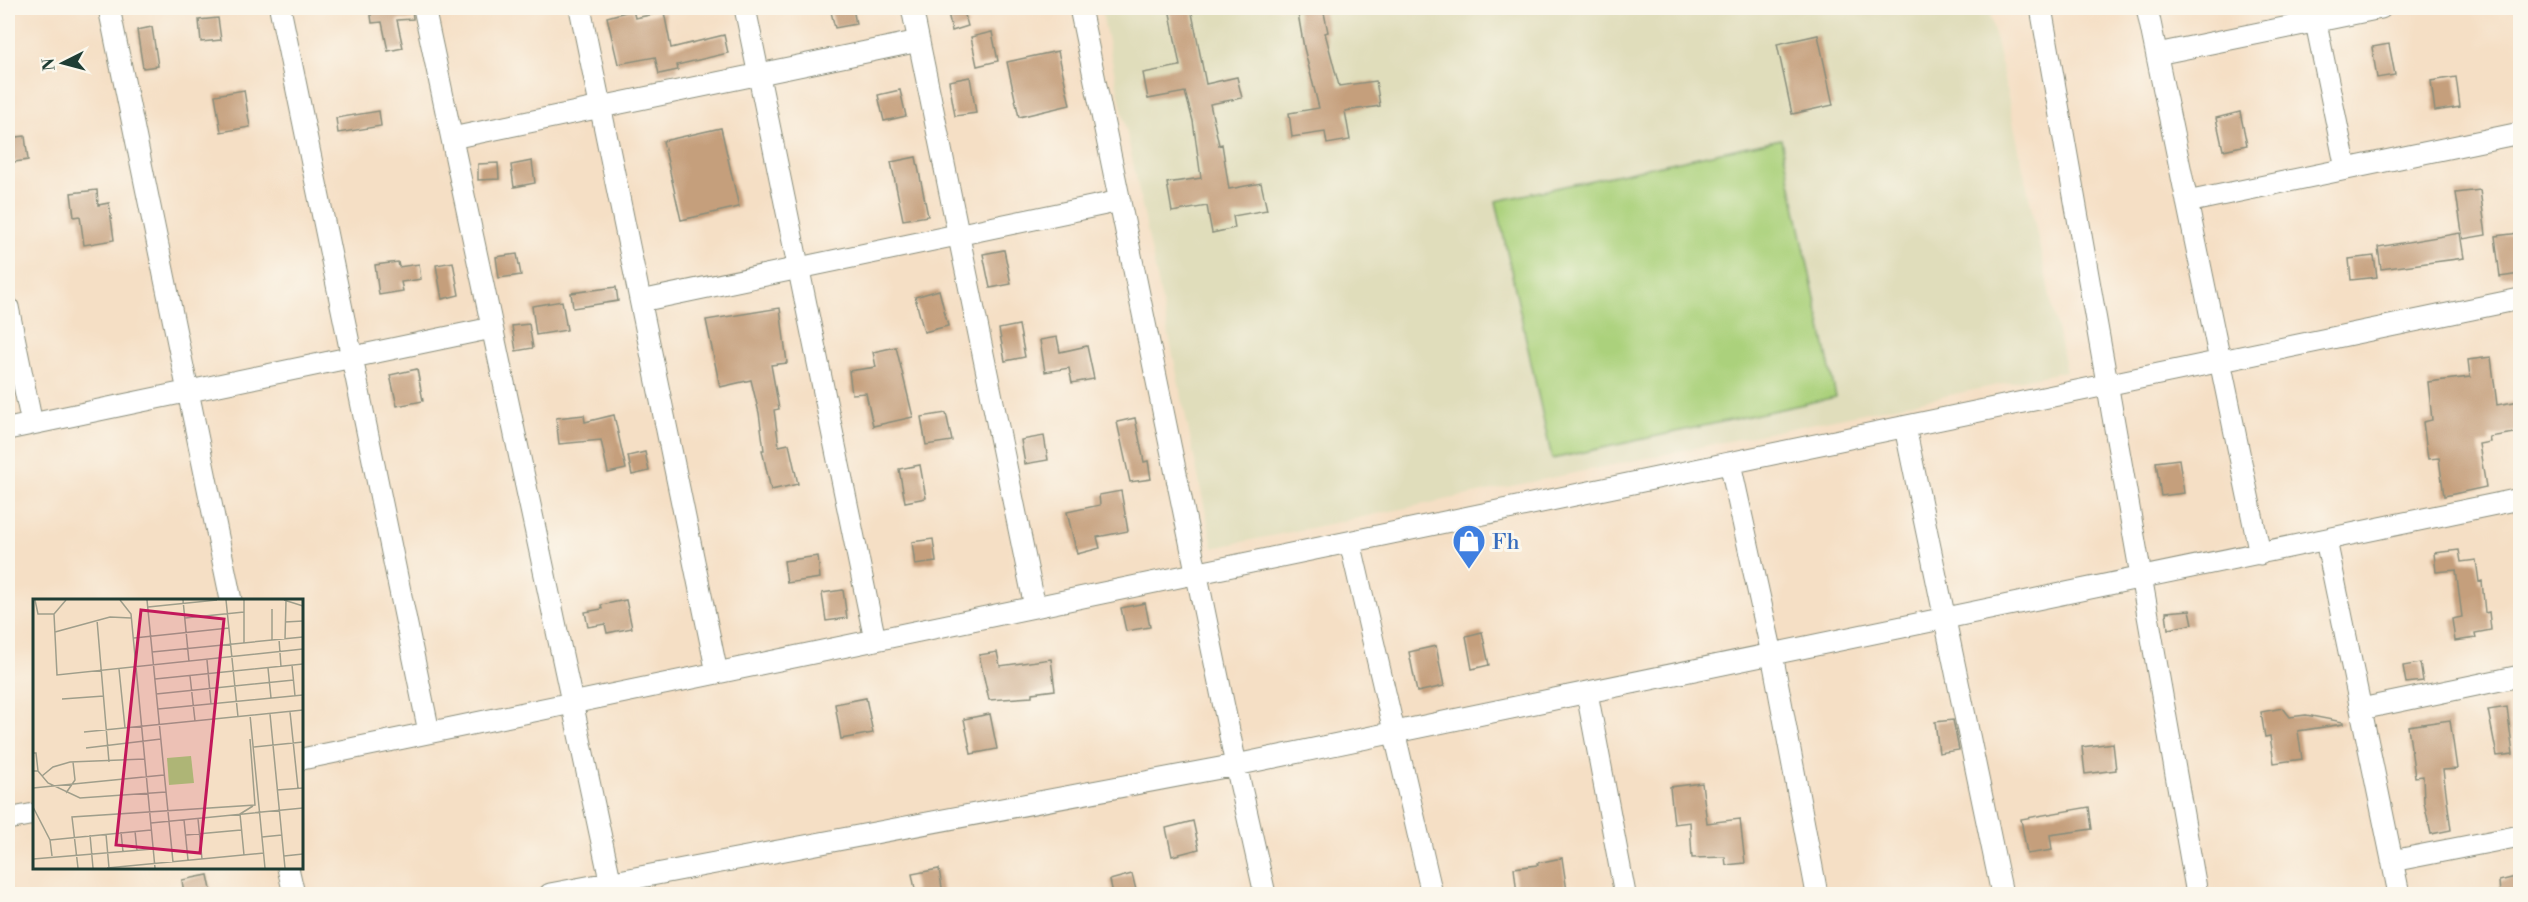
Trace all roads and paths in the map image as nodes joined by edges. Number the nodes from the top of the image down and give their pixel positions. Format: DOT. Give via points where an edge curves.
graph roads {
  1 [pos="109,8"];
  2 [pos="280,8"];
  3 [pos="424,8"];
  4 [pos="580,8"];
  5 [pos="745,8"];
  6 [pos="912,8"];
  7 [pos="1080,8"];
  8 [pos="2041,8"];
  9 [pos="2147,8"];
  10 [pos="2381,8"];
  11 [pos="2314,14"];
  12 [pos="919,41"];
  13 [pos="2157,54"];
  14 [pos="759,74"];
  15 [pos="601,107"];
  16 [pos="2520,133"];
  17 [pos="452,138"];
  18 [pos="2346,169"];
  19 [pos="1120,201"];
  20 [pos="2187,202"];
  21 [pos="959,234"];
  22 [pos="799,268"];
  23 [pos="2520,300"];
  24 [pos="641,301"];
  25 [pos="8,307"];
  26 [pos="492,328"];
  27 [pos="352,358"];
  28 [pos="2220,362"];
  29 [pos="2107,384"];
  30 [pos="188,392"];
  31 [pos="32,424"];
  32 [pos="1905,427"];
  33 [pos="8,429"];
  34 [pos="1730,463"];
  35 [pos="2520,499"];
  36 [pos="2326,540"];
  37 [pos="1350,542"];
  38 [pos="2260,554"];
  39 [pos="1197,573"];
  40 [pos="2141,577"];
  41 [pos="231,599"];
  42 [pos="1035,607"];
  43 [pos="1945,618"];
  44 [pos="875,640"];
  45 [pos="1772,654"];
  46 [pos="717,673"];
  47 [pos="2520,676"];
  48 [pos="1587,693"];
  49 [pos="572,702"];
  50 [pos="2361,709"];
  51 [pos="429,732"];
  52 [pos="1394,732"];
  53 [pos="303,759"];
  54 [pos="1236,765"];
  55 [pos="33,814"];
  56 [pos="8,819"];
  57 [pos="2520,836"];
  58 [pos="2392,861"];
  59 [pos="288,869"];
  60 [pos="612,888"];
  61 [pos="294,894"];
  62 [pos="550,894"];
  63 [pos="1265,894"];
  64 [pos="1432,894"];
  65 [pos="1625,894"];
  66 [pos="1817,894"];
  67 [pos="2002,894"];
  68 [pos="2197,894"];
  69 [pos="2399,894"];
  1 -- 30 [label="street"];
  2 -- 27 [label="street"];
  3 -- 17 [label="street"];
  4 -- 15 [label="street"];
  5 -- 14 [label="street"];
  6 -- 12 [label="street"];
  7 -- 19 [label="street"];
  8 -- 29 [label="street"];
  9 -- 13 [label="street"];
  10 -- 11 [label="street"];
  11 -- 13 [label="street"];
  11 -- 18 [label="street"];
  12 -- 14 [label="street"];
  12 -- 21 [label="street"];
  13 -- 20 [label="street"];
  14 -- 15 [label="street"];
  14 -- 22 [label="street"];
  15 -- 17 [label="street"];
  15 -- 24 [label="street"];
  16 -- 18 [label="street"];
  17 -- 26 [label="street"];
  18 -- 20 [label="street"];
  19 -- 21 [label="street"];
  19 -- 39 [label="street"];
  20 -- 28 [label="street"];
  21 -- 22 [label="street"];
  21 -- 42 [label="street"];
  22 -- 24 [label="street"];
  22 -- 44 [label="street"];
  23 -- 28 [label="street"];
  24 -- 46 [label="street"];
  25 -- 31 [label="street"];
  26 -- 27 [label="street"];
  26 -- 49 [label="street"];
  27 -- 30 [label="street"];
  27 -- 51 [label="street"];
  28 -- 29 [label="street"];
  28 -- 38 [label="street"];
  29 -- 32 [label="street"];
  29 -- 40 [label="street"];
  30 -- 31 [label="street"];
  30 -- 41 [label="street"];
  31 -- 33 [label="street"];
  32 -- 34 [label="street"];
  32 -- 43 [label="street"];
  34 -- 37 [label="street"];
  34 -- 45 [label="street"];
  35 -- 36 [label="street"];
  36 -- 38 [label="street"];
  36 -- 50 [label="street"];
  37 -- 39 [label="street"];
  37 -- 52 [label="street"];
  38 -- 40 [label="street"];
  39 -- 42 [label="street"];
  39 -- 54 [label="street"];
  40 -- 43 [label="street"];
  40 -- 68 [label="street"];
  42 -- 44 [label="street"];
  43 -- 45 [label="street"];
  43 -- 67 [label="street"];
  44 -- 46 [label="street"];
  45 -- 48 [label="street"];
  45 -- 66 [label="street"];
  46 -- 49 [label="street"];
  47 -- 50 [label="street"];
  48 -- 52 [label="street"];
  48 -- 65 [label="street"];
  49 -- 51 [label="street"];
  49 -- 60 [label="street"];
  50 -- 58 [label="street"];
  51 -- 53 [label="street"];
  52 -- 54 [label="street"];
  52 -- 64 [label="street"];
  54 -- 60 [label="street"];
  54 -- 63 [label="street"];
  55 -- 56 [label="street"];
  57 -- 58 [label="street"];
  58 -- 69 [label="street"];
  59 -- 61 [label="street"];
  60 -- 62 [label="street"];
}
